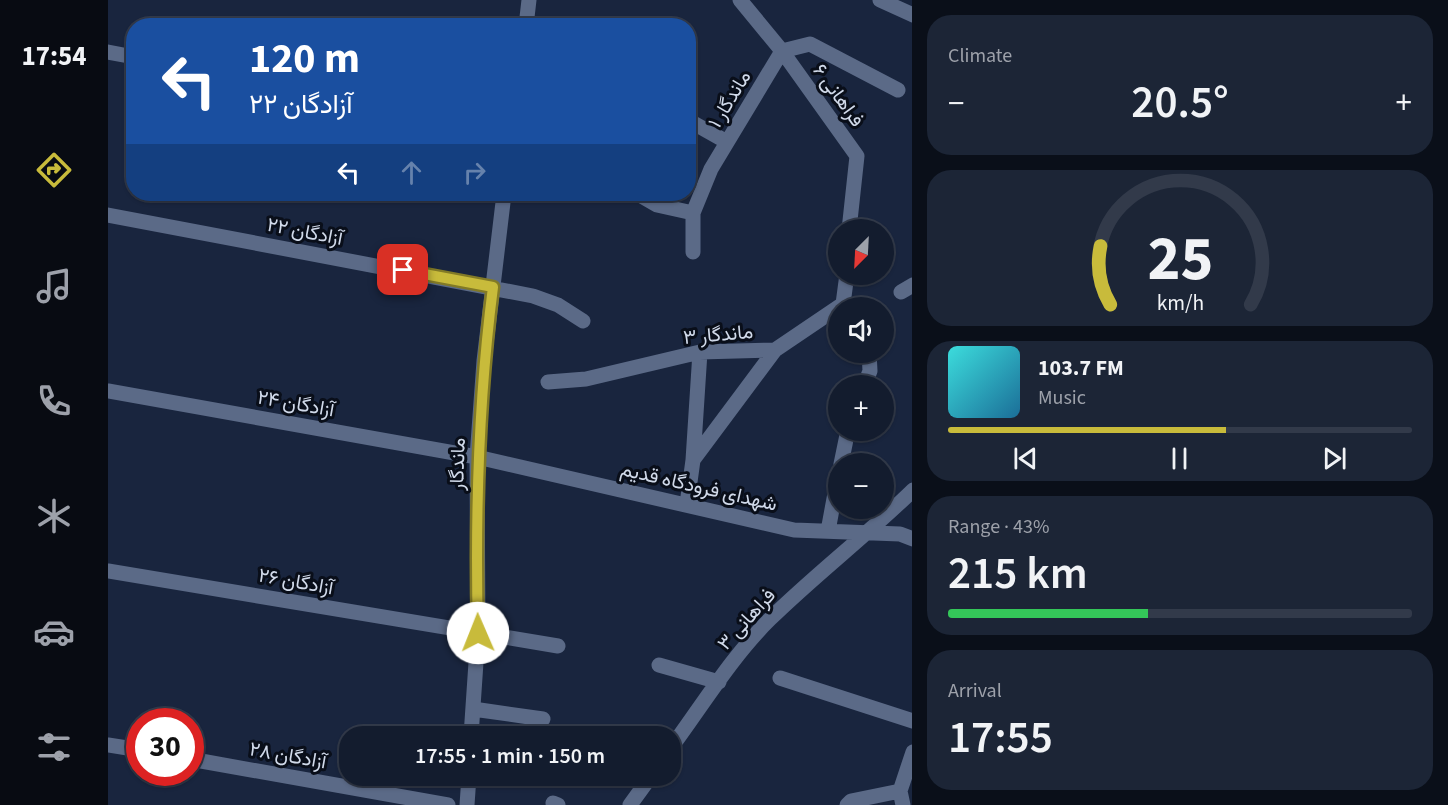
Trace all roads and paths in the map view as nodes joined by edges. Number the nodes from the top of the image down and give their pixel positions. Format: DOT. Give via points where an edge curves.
graph roads {
  1 [pos="529,0"];
  2 [pos="740,0"];
  3 [pos="880,0"];
  4 [pos="912,15"];
  5 [pos="527,18"];
  6 [pos="782,51"];
  7 [pos="108,52"];
  8 [pos="126,55"];
  9 [pos="898,90"];
  10 [pos="696,125"];
  11 [pos="727,142"];
  12 [pos="503,201"];
  13 [pos="650,201"];
  14 [pos="693,213"];
  15 [pos="108,215"];
  16 [pos="850,219"];
  17 [pos="693,252"];
  18 [pos="493,287"];
  19 [pos="828,317"];
  20 [pos="583,321"];
  21 [pos="775,350"];
  22 [pos="700,352"];
  23 [pos="548,382"];
  24 [pos="108,391"];
  25 [pos="477,457"];
  26 [pos="693,460"];
  27 [pos="912,490"];
  28 [pos="687,504"];
  29 [pos="830,519"];
  30 [pos="828,531"];
  31 [pos="868,533"];
  32 [pos="912,539"];
  33 [pos="108,571"];
  34 [pos="478,633"];
  35 [pos="558,646"];
  36 [pos="659,665"];
  37 [pos="780,678"];
  38 [pos="719,682"];
  39 [pos="473,709"];
  40 [pos="543,719"];
  41 [pos="912,721"];
  42 [pos="472,726"];
  43 [pos="681,734"];
  44 [pos="108,745"];
  45 [pos="126,748"];
  46 [pos="912,752"];
  47 [pos="204,761"];
  48 [pos="468,786"];
  49 [pos="644,786"];
  50 [pos="902,798"];
  51 [pos="448,805"];
  52 [pos="467,805"];
  53 [pos="630,805"];
  54 [pos="847,805"];
  1 -- 5 [label="street"];
  2 -- 6 [label="street, فراهانی ۶"];
  3 -- 4 [label="street"];
  6 -- 9 [label="street" via="810,44"];
  6 -- 11 [label="street, ماندگار ۱"];
  6 -- 16 [label="street, فراهانی ۶" via="857,156"];
  7 -- 8 [label="street"];
  10 -- 11 [label="street"];
  11 -- 14 [label="street, ماندگار ۱"];
  12 -- 18 [label="street, ماندگار"];
  13 -- 14 [label="street"];
  14 -- 17 [label="street"];
  15 -- 18 [label="street, آزادگان ۲۲"];
  18 -- 20 [label="street, آزادگان ۲۲" via="558,305"];
  18 -- 25 [label="street, ماندگار"];
  19 -- 21 [label="street, ماندگار ۳"];
  21 -- 22 [label="street, ماندگار ۳"];
  21 -- 26 [label="street"];
  22 -- 23 [label="street, ماندگار ۳" via="586,379"];
  22 -- 26 [label="street"];
  24 -- 25 [label="street, آزادگان ۲۴"];
  25 -- 28 [label="street, شهدای فرودگاه قدیم"];
  25 -- 34 [label="street, ماندگار"];
  26 -- 28 [label="street"];
  27 -- 31 [label="street, فراهانی ۳"];
  28 -- 30 [label="street, شهدای فرودگاه قدیم" via="794,530"];
  29 -- 30 [label="street"];
  30 -- 31 [label="street, شهدای فرودگاه قدیم"];
  31 -- 32 [label="street, شهدای فرودگاه قدیم" via="900,534"];
  31 -- 38 [label="street, فراهانی ۳" via="769,620"];
  33 -- 34 [label="street, آزادگان ۲۶"];
  34 -- 35 [label="street, آزادگان ۲۶"];
  34 -- 39 [label="street, ماندگار"];
  36 -- 38 [label="street"];
  37 -- 41 [label="street"];
  38 -- 43 [label="street, فراهانی ۳"];
  39 -- 40 [label="street"];
  39 -- 42 [label="street, ماندگار"];
  44 -- 45 [label="street"];
  46 -- 50 [label="street"];
  47 -- 51 [label="street, آزادگان ۲۸"];
  48 -- 52 [label="street"];
  49 -- 53 [label="street"];
  50 -- 54 [label="street" via="850,801"];
}
